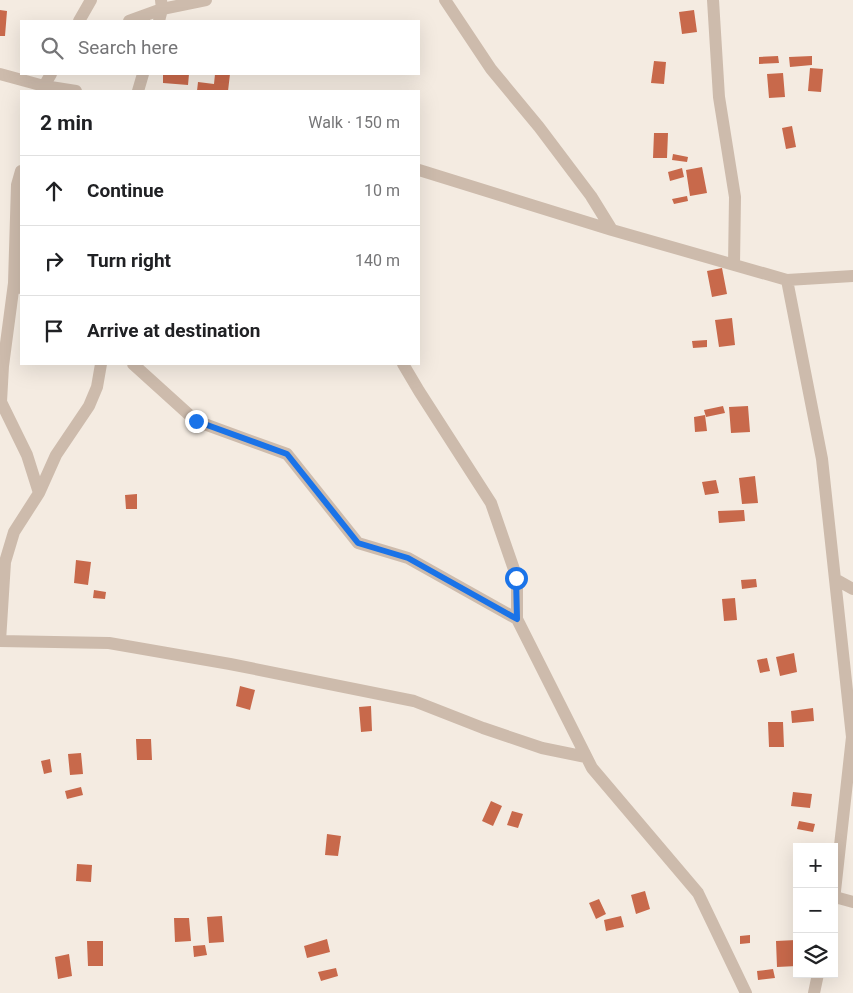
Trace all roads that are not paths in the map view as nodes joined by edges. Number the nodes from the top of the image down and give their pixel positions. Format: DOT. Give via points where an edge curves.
graph roads {
  1 [pos="91,0"];
  2 [pos="206,0"];
  3 [pos="445,0"];
  4 [pos="713,0"];
  5 [pos="160,10"];
  6 [pos="80,20"];
  7 [pos="132,20"];
  8 [pos="0,74"];
  9 [pos="51,75"];
  10 [pos="143,75"];
  11 [pos="44,89"];
  12 [pos="60,90"];
  13 [pos="138,90"];
  14 [pos="420,170"];
  15 [pos="20,174"];
  16 [pos="612,230"];
  17 [pos="734,265"];
  18 [pos="853,276"];
  19 [pos="787,280"];
  20 [pos="18,286"];
  21 [pos="101,365"];
  22 [pos="134,365"];
  23 [pos="404,365"];
  24 [pos="39,493"];
  25 [pos="835,579"];
  26 [pos="853,589"];
  27 [pos="517,619"];
  28 [pos="0,641"];
  29 [pos="586,757"];
  30 [pos="835,888"];
  31 [pos="838,899"];
  32 [pos="853,902"];
  33 [pos="817,978"];
  34 [pos="746,993"];
  35 [pos="814,993"];
  1 -- 6 [label="street"];
  2 -- 5 [label="street"];
  3 -- 16 [label="street" via="491,69 551,143"];
  4 -- 17 [label="street" via="719,97 736,197"];
  5 -- 7 [label="street"];
  8 -- 11 [label="street"];
  9 -- 11 [label="street"];
  10 -- 13 [label="street"];
  11 -- 12 [label="street"];
  14 -- 16 [label="street"];
  15 -- 20 [label="street" via="17,185"];
  16 -- 17 [label="street"];
  17 -- 19 [label="street"];
  18 -- 19 [label="street"];
  19 -- 25 [label="street" via="822,459"];
  20 -- 24 [label="street" via="1,402 27,455"];
  21 -- 24 [label="street" via="89,406 56,455"];
  22 -- 27 [label="street" via="196,421 287,454 358,543 408,558"];
  23 -- 27 [label="street" via="491,503 516,578"];
  24 -- 28 [label="street" via="14,532 5,562"];
  25 -- 26 [label="street"];
  25 -- 30 [label="street" via="852,737"];
  27 -- 29 [label="street"];
  28 -- 29 [label="street" via="109,643 240,666 414,701 542,748"];
  29 -- 34 [label="street" via="698,892"];
  31 -- 32 [label="street"];
  33 -- 35 [label="street"];
}
